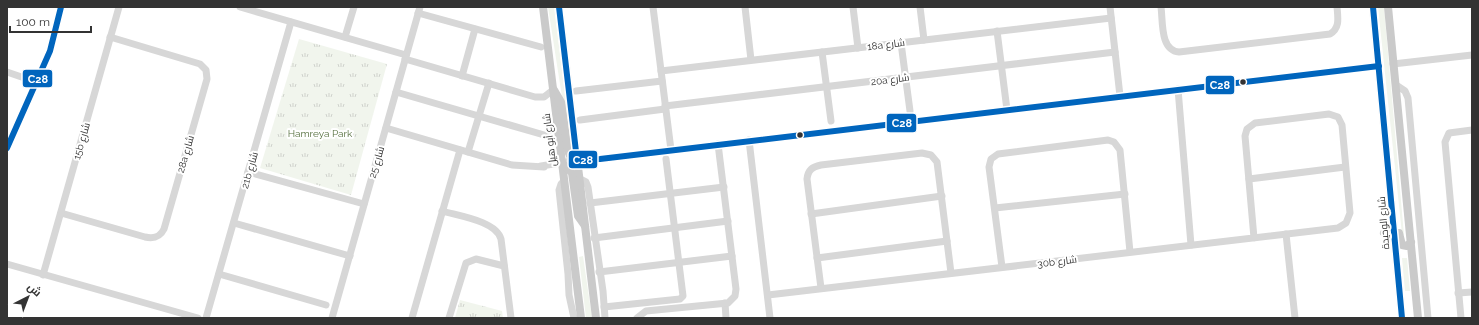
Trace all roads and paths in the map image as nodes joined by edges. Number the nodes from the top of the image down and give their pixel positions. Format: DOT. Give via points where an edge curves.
graph roads {
  1 [pos="61,7"];
  2 [pos="119,7"];
  3 [pos="240,7"];
  4 [pos="354,7"];
  5 [pos="543,7"];
  6 [pos="559,7"];
  7 [pos="653,7"];
  8 [pos="745,7"];
  9 [pos="853,7"];
  10 [pos="920,7"];
  11 [pos="1110,7"];
  12 [pos="1161,7"];
  13 [pos="1337,7"];
  14 [pos="1373,7"];
  15 [pos="1388,7"];
  16 [pos="259,10"];
  17 [pos="419,10"];
  18 [pos="1111,18"];
  19 [pos="291,22"];
  20 [pos="475,29"];
  21 [pos="997,31"];
  22 [pos="110,37"];
  23 [pos="345,37"];
  24 [pos="924,40"];
  25 [pos="901,43"];
  26 [pos="540,47"];
  27 [pos="858,48"];
  28 [pos="822,52"];
  29 [pos="1115,52"];
  30 [pos="1472,55"];
  31 [pos="406,57"];
  32 [pos="751,60"];
  33 [pos="1393,64"];
  34 [pos="1002,65"];
  35 [pos="1379,66"];
  36 [pos="661,71"];
  37 [pos="7,72"];
  38 [pos="462,76"];
  39 [pos="905,77"];
  40 [pos="662,81"];
  41 [pos="36,82"];
  42 [pos="489,83"];
  43 [pos="1396,85"];
  44 [pos="827,87"];
  45 [pos="553,89"];
  46 [pos="1178,89"];
  47 [pos="576,91"];
  48 [pos="396,92"];
  49 [pos="1120,96"];
  50 [pos="665,108"];
  51 [pos="1007,110"];
  52 [pos="910,111"];
  53 [pos="479,116"];
  54 [pos="580,120"];
  55 [pos="831,121"];
  56 [pos="386,128"];
  57 [pos="1472,130"];
  58 [pos="551,137"];
  59 [pos="749,140"];
  60 [pos="718,144"];
  61 [pos="7,148"];
  62 [pos="460,150"];
  63 [pos="671,150"];
  64 [pos="468,152"];
  65 [pos="666,159"];
  66 [pos="576,162"];
  67 [pos="564,167"];
  68 [pos="1345,167"];
  69 [pos="248,172"];
  70 [pos="580,179"];
  71 [pos="1249,179"];
  72 [pos="564,181"];
  73 [pos="724,187"];
  74 [pos="670,193"];
  75 [pos="1125,194"];
  76 [pos="942,196"];
  77 [pos="1391,200"];
  78 [pos="590,203"];
  79 [pos="364,204"];
  80 [pos="995,208"];
  81 [pos="442,211"];
  82 [pos="61,213"];
  83 [pos="811,214"];
  84 [pos="728,221"];
  85 [pos="1393,222"];
  86 [pos="234,223"];
  87 [pos="586,227"];
  88 [pos="674,228"];
  89 [pos="1384,233"];
  90 [pos="1286,234"];
  91 [pos="594,238"];
  92 [pos="1254,238"];
  93 [pos="947,241"];
  94 [pos="1411,242"];
  95 [pos="1191,245"];
  96 [pos="1130,252"];
  97 [pos="350,256"];
  98 [pos="732,256"];
  99 [pos="817,258"];
  100 [pos="679,262"];
  101 [pos="7,264"];
  102 [pos="504,266"];
  103 [pos="1002,267"];
  104 [pos="599,272"];
  105 [pos="951,273"];
  106 [pos="219,274"];
  107 [pos="43,275"];
  108 [pos="821,288"];
  109 [pos="1472,292"];
  110 [pos="1458,294"];
  111 [pos="768,295"];
  112 [pos="728,302"];
  113 [pos="326,305"];
  114 [pos="604,307"];
  115 [pos="638,317"];
  116 [pos="198,318"];
  117 [pos="206,318"];
  118 [pos="332,318"];
  119 [pos="412,318"];
  120 [pos="449,318"];
  121 [pos="510,318"];
  122 [pos="574,318"];
  123 [pos="581,318"];
  124 [pos="596,318"];
  125 [pos="604,318"];
  126 [pos="726,318"];
  127 [pos="770,318"];
  128 [pos="1295,318"];
  129 [pos="1402,318"];
  130 [pos="1418,318"];
  131 [pos="1428,318"];
  132 [pos="1461,318"];
  1 -- 41 [label="street" via="50,50"];
  2 -- 22 [label="street, 15b شارع"];
  3 -- 16 [label="street"];
  4 -- 23 [label="street"];
  5 -- 45 [label="main road, شارع أبو هيل"];
  6 -- 66 [label="main road"];
  7 -- 36 [label="street"];
  8 -- 32 [label="street"];
  9 -- 27 [label="street"];
  10 -- 24 [label="street"];
  11 -- 18 [label="street"];
  12 -- 13 [label="street" via="1166,42 1172,50 1179,52 1326,35 1336,28"];
  14 -- 35 [label="main road, شارع الوحيدة"];
  15 -- 33 [label="main road"];
  16 -- 19 [label="street"];
  17 -- 20 [label="street"];
  17 -- 31 [label="street, شارع 25"];
  18 -- 21 [label="street, 18a شارع"];
  18 -- 29 [label="street"];
  19 -- 23 [label="street"];
  19 -- 69 [label="street, 21b شارع"];
  20 -- 26 [label="street"];
  20 -- 38 [label="street"];
  21 -- 24 [label="street, 18a شارع"];
  21 -- 34 [label="street"];
  22 -- 82 [label="street, 15b شارع"];
  22 -- 82 [label="street, 28a شارع" via="200,64 207,74 205,86 164,229 160,235 148,238"];
  23 -- 31 [label="street"];
  24 -- 25 [label="street, 18a شارع"];
  25 -- 27 [label="street, 18a شارع"];
  25 -- 39 [label="street"];
  27 -- 28 [label="street, 18a شارع"];
  28 -- 32 [label="street, 18a شارع"];
  28 -- 44 [label="street"];
  29 -- 34 [label="street, 20a شارع"];
  29 -- 49 [label="street"];
  30 -- 33 [label="street"];
  31 -- 38 [label="street"];
  31 -- 48 [label="street, شارع 25"];
  32 -- 36 [label="street, 18a شارع"];
  33 -- 43 [label="main road"];
  34 -- 39 [label="street, 20a شارع"];
  34 -- 51 [label="street"];
  35 -- 46 [label="street"];
  35 -- 77 [label="main road, شارع الوحيدة"];
  36 -- 40 [label="street"];
  37 -- 41 [label="street"];
  38 -- 42 [label="street"];
  39 -- 44 [label="street, 20a شارع"];
  39 -- 52 [label="street"];
  40 -- 47 [label="street"];
  40 -- 50 [label="street"];
  41 -- 61 [label="street"];
  42 -- 45 [label="street" via="540,97 549,94"];
  42 -- 53 [label="street"];
  43 -- 94 [label="main road"];
  43 -- 131 [label="street" via="1405,91 1408,98"];
  44 -- 50 [label="street, 20a شارع"];
  44 -- 55 [label="street"];
  45 -- 66 [label="main road" via="561,102 568,151"];
  45 -- 67 [label="main road, شارع أبو هيل"];
  46 -- 49 [label="street"];
  46 -- 95 [label="street"];
  48 -- 53 [label="street"];
  48 -- 56 [label="street, شارع 25"];
  49 -- 51 [label="street"];
  50 -- 54 [label="street, 20a شارع"];
  50 -- 63 [label="street"];
  51 -- 59 [label="street"];
  53 -- 58 [label="street"];
  53 -- 64 [label="street"];
  56 -- 62 [label="street"];
  56 -- 79 [label="street, شارع 25"];
  57 -- 110 [label="street" via="1449,133 1445,142"];
  59 -- 60 [label="street"];
  59 -- 111 [label="street"];
  60 -- 63 [label="street"];
  60 -- 73 [label="street"];
  62 -- 64 [label="street"];
  62 -- 81 [label="street"];
  63 -- 66 [label="street" via="596,159 592,162"];
  64 -- 67 [label="street" via="518,166"];
  65 -- 74 [label="street"];
  66 -- 67 [label="street"];
  66 -- 70 [label="main road"];
  67 -- 72 [label="main road, شارع أبو هيل"];
  67 -- 87 [label="main road" via="572,173 578,216"];
  68 -- 71 [label="street"];
  68 -- 71 [label="street" via="1342,125 1338,117 1329,114 1255,123 1249,126 1245,136"];
  68 -- 90 [label="street, 30b شارع" via="1350,213 1346,224 1338,228"];
  69 -- 79 [label="street"];
  69 -- 86 [label="street, 21b شارع"];
  70 -- 78 [label="street" via="588,185"];
  70 -- 87 [label="main road"];
  71 -- 92 [label="street"];
  72 -- 122 [label="street" via="560,184 559,190 569,295"];
  72 -- 123 [label="main road, شارع أبو هيل"];
  73 -- 74 [label="street"];
  73 -- 84 [label="street"];
  74 -- 78 [label="street"];
  74 -- 88 [label="street"];
  75 -- 80 [label="street"];
  75 -- 80 [label="street" via="1120,150 1117,144 1108,140 993,156 989,164"];
  75 -- 96 [label="street"];
  76 -- 83 [label="street"];
  76 -- 83 [label="street" via="937,162 931,155 922,153 821,165 809,171 807,179"];
  76 -- 93 [label="street"];
  77 -- 85 [label="main road, شارع الوحيدة"];
  77 -- 94 [label="main road" via="1396,208 1400,242 1404,246"];
  78 -- 91 [label="street"];
  79 -- 97 [label="street, شارع 25"];
  80 -- 103 [label="street"];
  81 -- 102 [label="street" via="495,228 501,239"];
  81 -- 119 [label="street"];
  82 -- 107 [label="street, 15b شارع"];
  83 -- 99 [label="street"];
  84 -- 88 [label="street"];
  84 -- 98 [label="street"];
  85 -- 89 [label="main road"];
  85 -- 129 [label="main road, شارع الوحيدة"];
  86 -- 97 [label="street"];
  86 -- 106 [label="street, 21b شارع"];
  87 -- 124 [label="main road"];
  88 -- 91 [label="street"];
  88 -- 100 [label="street"];
  90 -- 92 [label="street, 30b شارع"];
  90 -- 128 [label="street"];
  91 -- 104 [label="street"];
  92 -- 95 [label="street, 30b شارع"];
  93 -- 99 [label="street"];
  93 -- 105 [label="street"];
  94 -- 130 [label="main road"];
  95 -- 96 [label="street, 30b شارع"];
  96 -- 103 [label="street, 30b شارع"];
  97 -- 118 [label="street, شارع 25"];
  98 -- 100 [label="street"];
  98 -- 112 [label="street" via="736,293"];
  99 -- 108 [label="street"];
  100 -- 104 [label="street"];
  100 -- 114 [label="street" via="683,295 681,299"];
  101 -- 107 [label="street"];
  102 -- 120 [label="street" via="476,259 466,263"];
  102 -- 121 [label="street"];
  103 -- 105 [label="street, 30b شارع"];
  104 -- 114 [label="street"];
  105 -- 108 [label="street, 30b شارع"];
  106 -- 113 [label="street"];
  106 -- 117 [label="street, 21b شارع"];
  107 -- 116 [label="street"];
  108 -- 111 [label="street, 30b شارع"];
  109 -- 110 [label="street"];
  110 -- 132 [label="street"];
  111 -- 127 [label="street"];
  112 -- 115 [label="street" via="651,310"];
  112 -- 126 [label="street"];
  114 -- 125 [label="street"];
}
